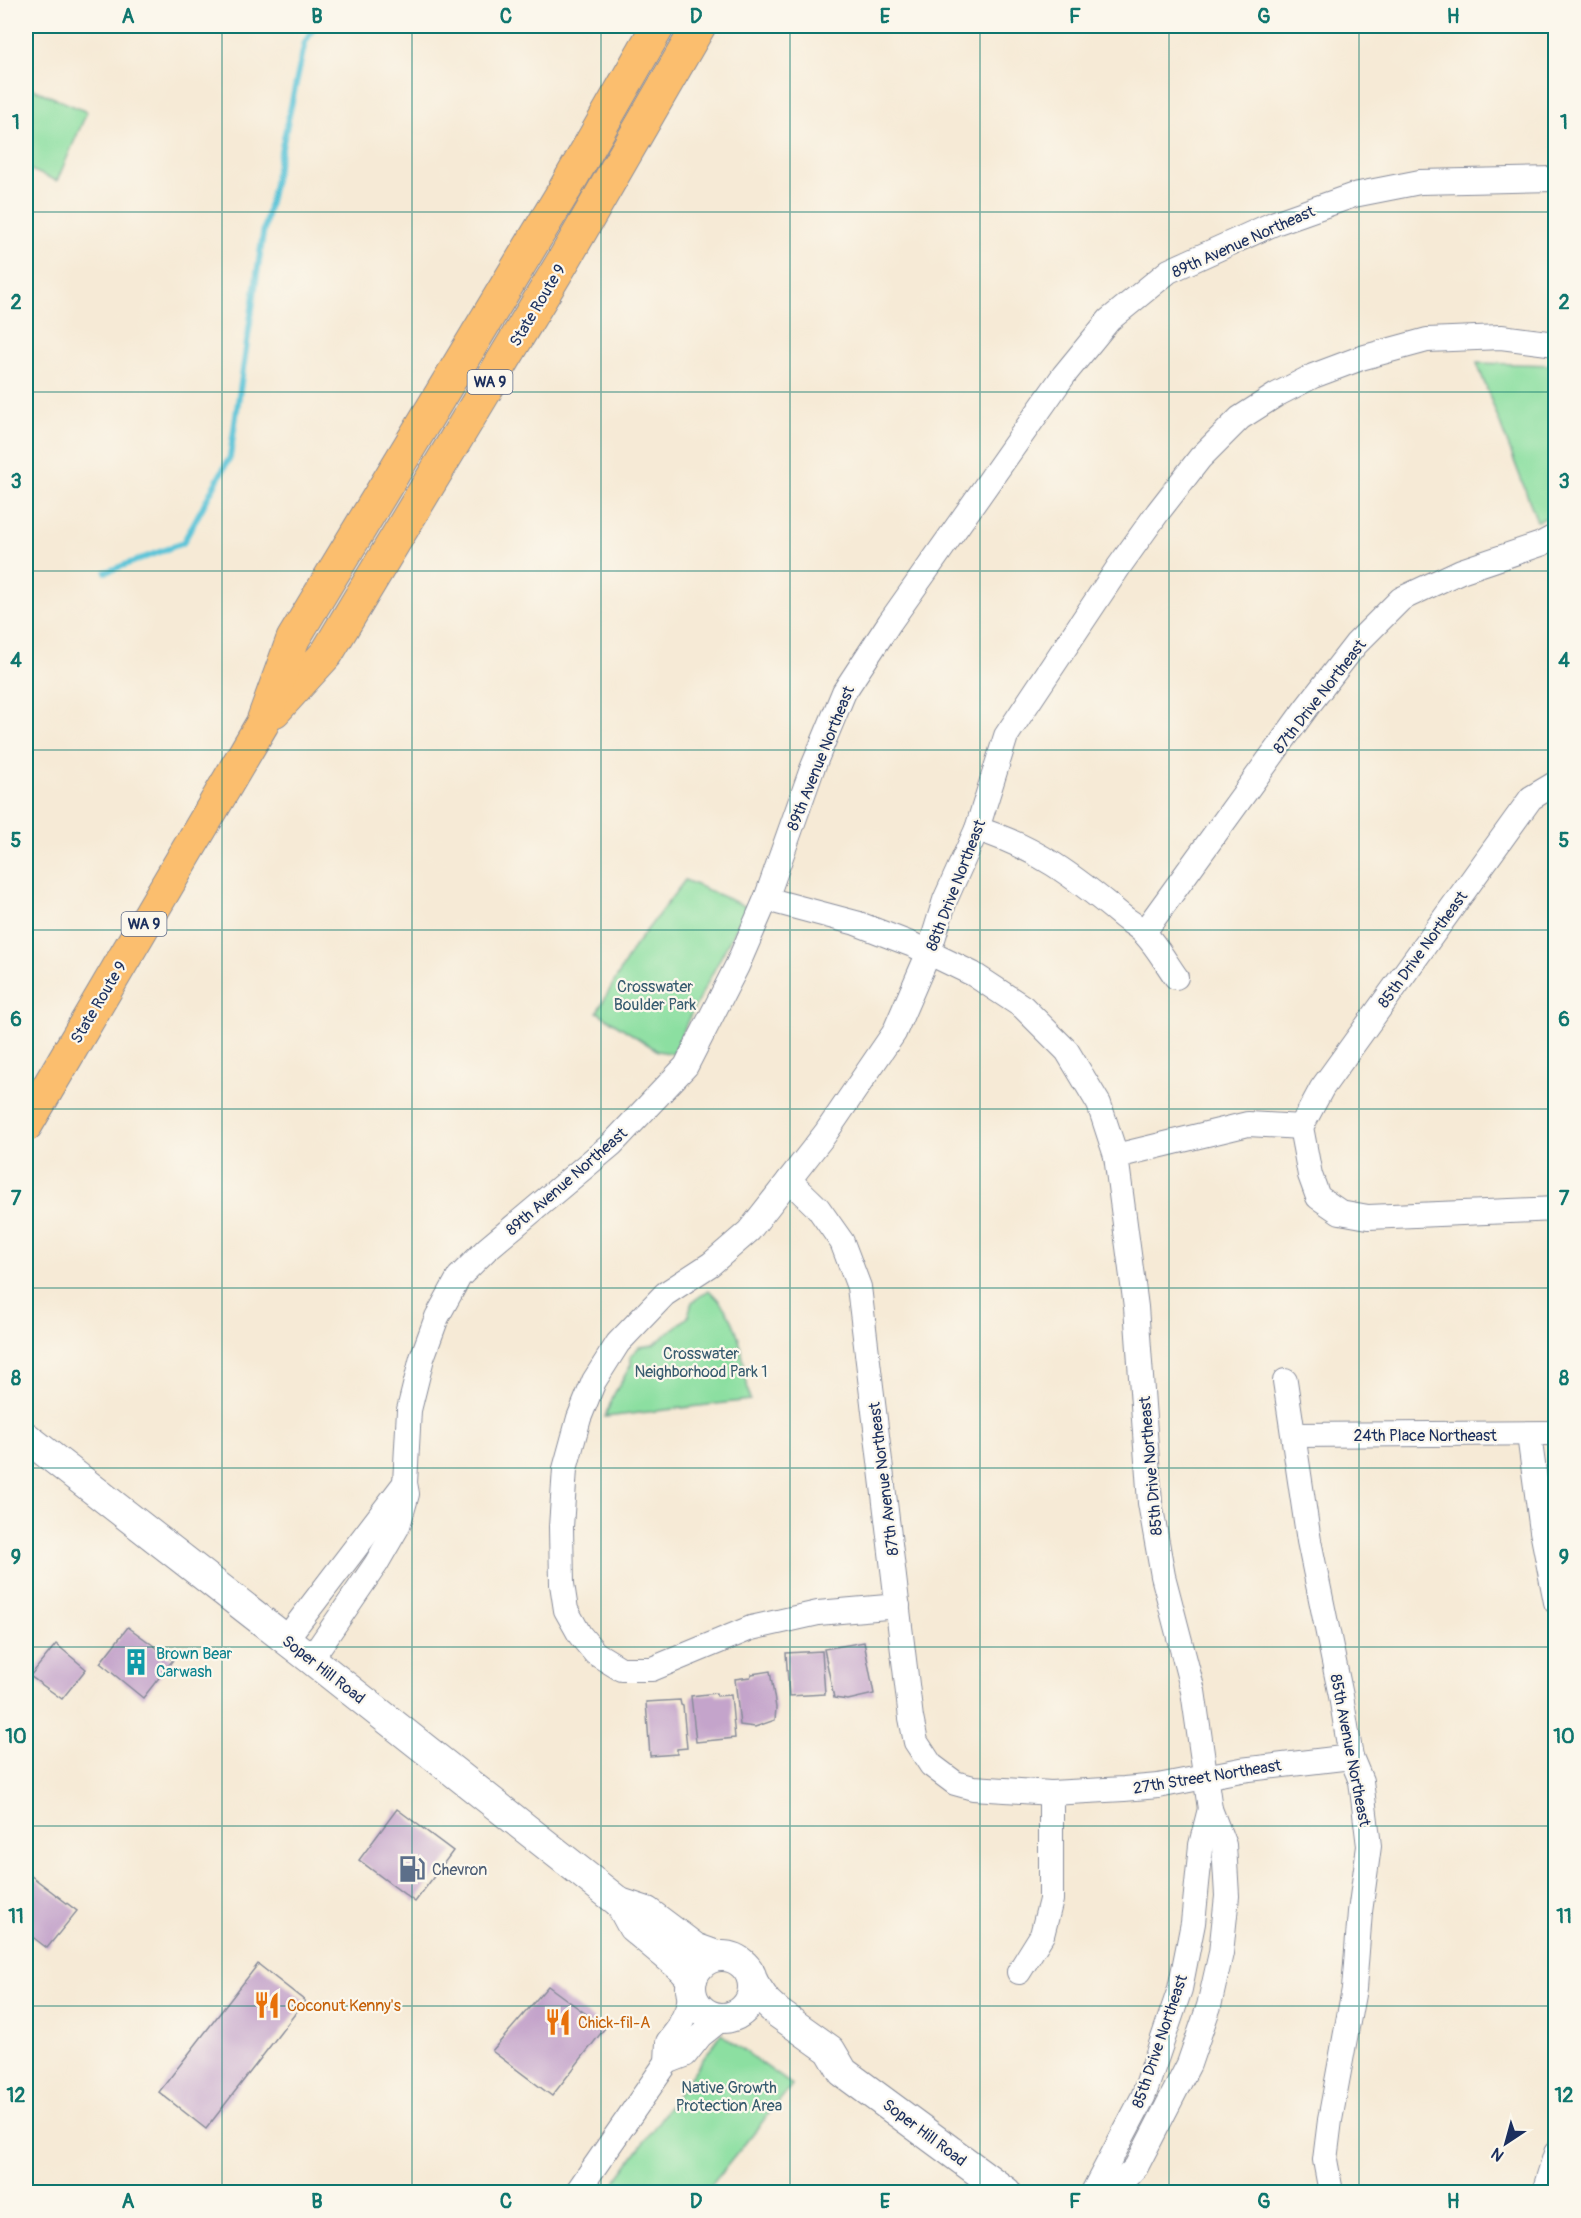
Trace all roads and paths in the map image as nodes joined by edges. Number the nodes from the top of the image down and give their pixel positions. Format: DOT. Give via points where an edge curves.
graph roads {
  1 [pos="658,26"];
  2 [pos="699,26"];
  3 [pos="1556,179"];
  4 [pos="1556,344"];
  5 [pos="1556,536"];
  6 [pos="262,724"];
  7 [pos="1556,783"];
  8 [pos="977,829"];
  9 [pos="766,899"];
  10 [pos="1144,932"];
  11 [pos="929,952"];
  12 [pos="1176,977"];
  13 [pos="26,1125"];
  14 [pos="1302,1126"];
  15 [pos="1116,1156"];
  16 [pos="789,1180"];
  17 [pos="1556,1209"];
  18 [pos="1285,1381"];
  19 [pos="1556,1433"];
  20 [pos="1294,1435"];
  21 [pos="1529,1435"];
  22 [pos="26,1437"];
  23 [pos="405,1483"];
  24 [pos="1556,1602"];
  25 [pos="898,1606"];
  26 [pos="286,1639"];
  27 [pos="311,1659"];
  28 [pos="1351,1757"];
  29 [pos="1205,1777"];
  30 [pos="955,1783"];
  31 [pos="1051,1793"];
  32 [pos="1210,1809"];
  33 [pos="620,1903"];
  34 [pos="717,1956"];
  35 [pos="1019,1972"];
  36 [pos="754,1984"];
  37 [pos="692,1987"];
  38 [pos="728,2018"];
  39 [pos="666,2062"];
  40 [pos="843,2072"];
  41 [pos="1556,2152"];
  42 [pos="1330,2192"];
  43 [pos="577,2193"];
  44 [pos="1006,2193"];
  45 [pos="1093,2193"];
  46 [pos="1112,2193"];
  47 [pos="1544,2193"];
  1 -- 6 [label="main road, State Route 9 / WA 9" via="559,199 293,639"];
  2 -- 6 [label="main road, State Route 9 / WA 9" via="565,258 327,653"];
  3 -- 9 [label="street, 89th Avenue Northeast" via="1420,182 1354,195 1275,223 1170,271 1109,320 1064,375 844,692"];
  4 -- 8 [label="street, 88th Drive Northeast" via="1501,337 1426,340 1313,375 1240,418 1200,458 1158,512 1006,736"];
  5 -- 10 [label="street, 87th Drive Northeast" via="1461,571 1401,599 1356,644 1307,707"];
  6 -- 13 [label="main road, State Route 9 / WA 9"];
  7 -- 14 [label="street, 85th Drive Northeast" via="1531,798 1322,1088"];
  8 -- 10 [label="street" via="1004,837 1056,864"];
  8 -- 11 [label="street, 88th Drive Northeast" via="945,900"];
  9 -- 11 [label="street, 85th Drive Northeast" via="856,923"];
  9 -- 23 [label="street, 89th Avenue Northeast" via="686,1066 612,1144 459,1277 437,1317 422,1358 409,1410"];
  10 -- 12 [label="street"];
  11 -- 15 [label="street, 85th Drive Northeast" via="973,974 1023,1007 1066,1051 1099,1104"];
  11 -- 16 [label="street, 88th Drive Northeast" via="894,1033"];
  14 -- 15 [label="street" via="1248,1124"];
  14 -- 17 [label="street" via="1318,1197 1340,1212 1368,1217"];
  15 -- 29 [label="street, 85th Drive Northeast" via="1136,1307 1150,1503 1163,1576 1193,1691"];
  16 -- 25 [label="street, 87th Avenue Northeast" via="818,1208 842,1242 859,1287"];
  16 -- 25 [label="street, 88th Drive Northeast" via="749,1231 711,1264 664,1294 618,1343 594,1381 565,1469 561,1527 566,1610 595,1653 621,1669 652,1669 751,1628 818,1613"];
  18 -- 20 [label="street, 85th Avenue Northeast"];
  19 -- 21 [label="street, 24th Place Northeast"];
  20 -- 21 [label="street, 24th Place Northeast"];
  20 -- 28 [label="street, 85th Avenue Northeast" via="1309,1540"];
  21 -- 24 [label="street"];
  22 -- 26 [label="street, Soper Hill Road"];
  23 -- 26 [label="street"];
  23 -- 27 [label="street, 89th Avenue Northeast" via="407,1494 398,1526"];
  25 -- 30 [label="street, 87th Avenue Northeast" via="916,1742 931,1766"];
  26 -- 27 [label="street, Soper Hill Road"];
  27 -- 33 [label="street, Soper Hill Road"];
  28 -- 29 [label="street, 27th Street Northeast"];
  28 -- 42 [label="street, 85th Avenue Northeast" via="1360,1780 1370,1846 1354,1989 1325,2160"];
  29 -- 31 [label="street, 27th Street Northeast" via="1158,1786"];
  29 -- 32 [label="street, 85th Drive Northeast"];
  30 -- 31 [label="street, 27th Street Northeast" via="973,1788"];
  31 -- 35 [label="street" via="1051,1900 1042,1935"];
  32 -- 45 [label="street, 85th Drive Northeast" via="1180,1989 1143,2097"];
  32 -- 46 [label="street, 85th Drive Northeast" via="1224,1845 1227,1896 1221,1953 1209,2006 1189,2064 1162,2118 1136,2167"];
  33 -- 34 [label="street" via="647,1912 695,1948"];
  33 -- 37 [label="street" via="633,1928 682,1968"];
  34 -- 36 [label="street" via="737,1959 751,1974"];
  34 -- 37 [label="street" via="699,1966"];
  36 -- 38 [label="street" via="749,2005"];
  36 -- 40 [label="street" via="778,2013 830,2050"];
  37 -- 38 [label="street" via="701,2012"];
  37 -- 39 [label="street" via="687,2010 668,2042"];
  38 -- 39 [label="street" via="700,2036 685,2055"];
  38 -- 40 [label="street" via="754,2020 819,2067"];
  39 -- 43 [label="street"];
  40 -- 44 [label="street, Soper Hill Road"];
  41 -- 47 [label="street"];
}
